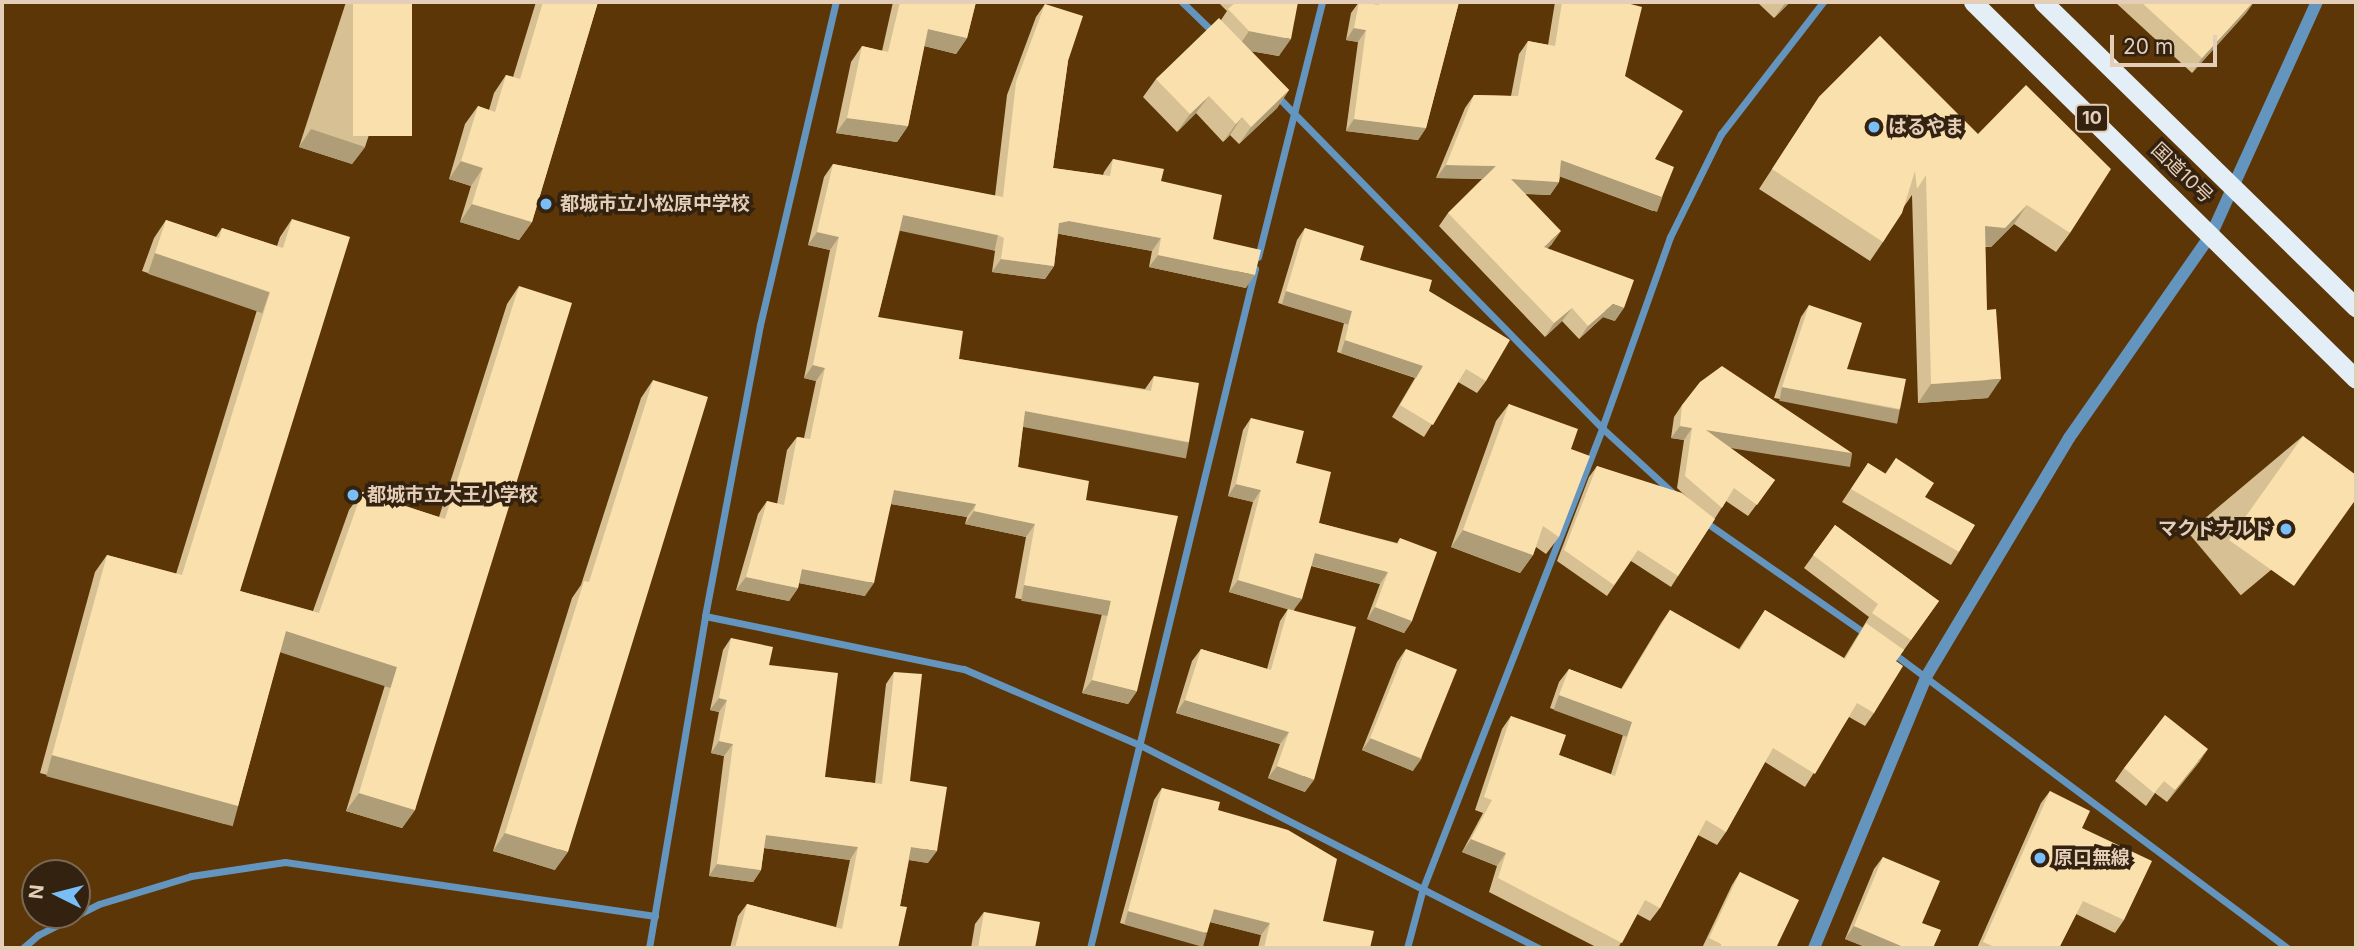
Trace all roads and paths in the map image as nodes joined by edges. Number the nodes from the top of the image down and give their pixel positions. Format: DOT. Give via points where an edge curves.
graph roads {
  1 [pos="836,2"];
  2 [pos="1182,2"];
  3 [pos="1322,2"];
  4 [pos="1823,2"];
  5 [pos="1973,2"];
  6 [pos="2043,2"];
  7 [pos="2316,2"];
  8 [pos="1219,38"];
  9 [pos="1265,85"];
  10 [pos="1293,112"];
  11 [pos="2234,187"];
  12 [pos="2212,233"];
  13 [pos="2356,307"];
  14 [pos="2356,379"];
  15 [pos="1602,428"];
  16 [pos="1682,501"];
  17 [pos="1692,510"];
  18 [pos="705,616"];
  19 [pos="1926,677"];
  20 [pos="1140,745"];
  21 [pos="1423,887"];
  22 [pos="655,916"];
  23 [pos="23,948"];
  24 [pos="649,948"];
  25 [pos="1090,948"];
  26 [pos="1407,948"];
  27 [pos="1539,948"];
  28 [pos="1814,948"];
  29 [pos="2287,948"];
  1 -- 18 [label="street" via="760,325"];
  2 -- 8 [label="street"];
  3 -- 10 [label="street"];
  4 -- 15 [label="street" via="1721,134 1670,237"];
  5 -- 12 [label="highway, 国道10号 / 10"];
  6 -- 11 [label="highway, 国道10号 / 10"];
  7 -- 11 [label="street"];
  9 -- 10 [label="street"];
  10 -- 15 [label="street"];
  10 -- 20 [label="street"];
  11 -- 12 [label="street"];
  11 -- 13 [label="highway, 国道10号 / 10"];
  12 -- 14 [label="highway, 国道10号 / 10"];
  12 -- 19 [label="street" via="2069,438"];
  15 -- 16 [label="street"];
  15 -- 21 [label="street"];
  17 -- 19 [label="street"];
  18 -- 20 [label="street" via="964,669"];
  18 -- 22 [label="street"];
  19 -- 28 [label="street"];
  19 -- 29 [label="street"];
  20 -- 21 [label="street"];
  20 -- 25 [label="street"];
  21 -- 26 [label="street"];
  21 -- 27 [label="street"];
  22 -- 23 [label="street" via="285,862 191,876 99,904 38,935"];
  22 -- 24 [label="street"];
}
